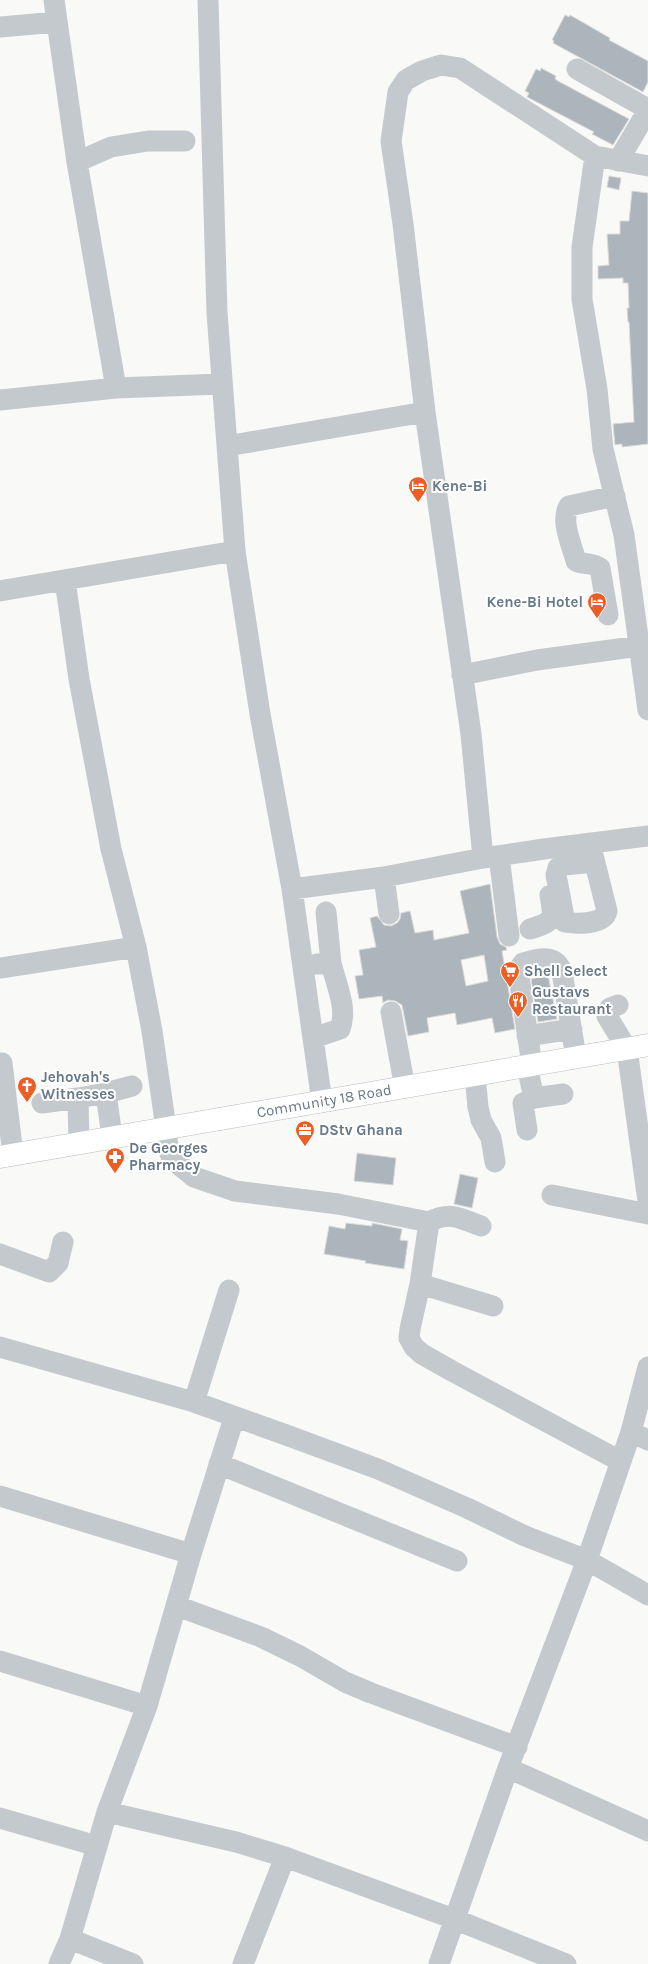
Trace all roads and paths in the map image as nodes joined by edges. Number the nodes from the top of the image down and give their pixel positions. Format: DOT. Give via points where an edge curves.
graph roads {
  1 [pos="54,0"];
  2 [pos="208,0"];
  3 [pos="57,22"];
  4 [pos="0,27"];
  5 [pos="577,69"];
  6 [pos="648,110"];
  7 [pos="185,141"];
  8 [pos="595,156"];
  9 [pos="618,161"];
  10 [pos="78,162"];
  11 [pos="648,166"];
  12 [pos="221,384"];
  13 [pos="116,388"];
  14 [pos="0,400"];
  15 [pos="425,412"];
  16 [pos="227,446"];
  17 [pos="614,496"];
  18 [pos="235,551"];
  19 [pos="65,580"];
  20 [pos="0,591"];
  21 [pos="608,616"];
  22 [pos="643,646"];
  23 [pos="462,675"];
  24 [pos="648,710"];
  25 [pos="648,836"];
  26 [pos="544,849"];
  27 [pos="491,857"];
  28 [pos="384,878"];
  29 [pos="292,889"];
  30 [pos="326,912"];
  31 [pos="389,914"];
  32 [pos="530,929"];
  33 [pos="509,936"];
  34 [pos="136,947"];
  35 [pos="331,963"];
  36 [pos="303,965"];
  37 [pos="0,968"];
  38 [pos="618,1005"];
  39 [pos="391,1012"];
  40 [pos="572,1029"];
  41 [pos="527,1036"];
  42 [pos="313,1038"];
  43 [pos="648,1045"];
  44 [pos="627,1048"];
  45 [pos="576,1057"];
  46 [pos="2,1062"];
  47 [pos="529,1066"];
  48 [pos="475,1076"];
  49 [pos="132,1086"];
  50 [pos="405,1088"];
  51 [pos="106,1092"];
  52 [pos="563,1094"];
  53 [pos="78,1098"];
  54 [pos="534,1098"];
  55 [pos="322,1102"];
  56 [pos="42,1103"];
  57 [pos="166,1128"];
  58 [pos="526,1130"];
  59 [pos="112,1137"];
  60 [pos="79,1143"];
  61 [pos="6,1156"];
  62 [pos="494,1162"];
  63 [pos="647,1180"];
  64 [pos="552,1195"];
  65 [pos="648,1201"];
  66 [pos="648,1214"];
  67 [pos="429,1222"];
  68 [pos="481,1226"];
  69 [pos="63,1242"];
  70 [pos="0,1254"];
  71 [pos="420,1284"];
  72 [pos="229,1290"];
  73 [pos="493,1306"];
  74 [pos="0,1347"];
  75 [pos="648,1368"];
  76 [pos="194,1402"];
  77 [pos="234,1418"];
  78 [pos="639,1436"];
  79 [pos="620,1461"];
  80 [pos="219,1464"];
  81 [pos="0,1496"];
  82 [pos="191,1554"];
  83 [pos="587,1560"];
  84 [pos="457,1561"];
  85 [pos="648,1595"];
  86 [pos="177,1606"];
  87 [pos="0,1661"];
  88 [pos="147,1706"];
  89 [pos="516,1746"];
  90 [pos="508,1768"];
  91 [pos="107,1812"];
  92 [pos="0,1818"];
  93 [pos="648,1831"];
  94 [pos="97,1846"];
  95 [pos="285,1857"];
  96 [pos="454,1919"];
  97 [pos="70,1939"];
  98 [pos="59,1964"];
  99 [pos="133,1964"];
  100 [pos="243,1964"];
  101 [pos="439,1964"];
  102 [pos="566,1964"];
  1 -- 3 [label="street"];
  2 -- 12 [label="street"];
  3 -- 4 [label="street"];
  3 -- 10 [label="street"];
  5 -- 6 [label="street"];
  6 -- 9 [label="street"];
  7 -- 10 [label="street" via="148,140 111,147"];
  8 -- 9 [label="street"];
  8 -- 15 [label="street" via="460,68 441,65 422,71 406,80 398,92 391,141"];
  8 -- 17 [label="street" via="582,247 582,299 597,389 603,449"];
  9 -- 11 [label="street"];
  10 -- 13 [label="street"];
  12 -- 13 [label="street"];
  12 -- 16 [label="street"];
  13 -- 14 [label="street"];
  15 -- 16 [label="street"];
  15 -- 23 [label="street"];
  16 -- 18 [label="street"];
  17 -- 21 [label="street" via="569,506 565,520 576,561 597,565 600,568"];
  17 -- 22 [label="street" via="624,535"];
  18 -- 19 [label="street"];
  18 -- 29 [label="street" via="260,714"];
  19 -- 20 [label="street"];
  19 -- 34 [label="street" via="79,679 111,849"];
  22 -- 23 [label="street" via="537,660"];
  22 -- 24 [label="street"];
  23 -- 27 [label="street"];
  25 -- 26 [label="street" via="592,852"];
  26 -- 27 [label="street"];
  26 -- 32 [label="street" via="553,915 547,924"];
  27 -- 28 [label="street"];
  27 -- 33 [label="street"];
  28 -- 29 [label="street"];
  28 -- 31 [label="street"];
  29 -- 36 [label="street"];
  30 -- 35 [label="street"];
  34 -- 37 [label="street"];
  34 -- 57 [label="street" via="152,1031"];
  35 -- 36 [label="street"];
  35 -- 42 [label="street" via="343,1022 340,1029"];
  36 -- 42 [label="street"];
  38 -- 44 [label="street" via="610,1008 607,1016"];
  39 -- 50 [label="street"];
  40 -- 41 [label="street"];
  40 -- 41 [label="street" via="560,966 551,960 539,958 523,963 518,970"];
  40 -- 45 [label="street"];
  41 -- 47 [label="street"];
  42 -- 55 [label="street"];
  43 -- 44 [label="main road, Community 18 Road"];
  44 -- 45 [label="main road, Community 18 Road"];
  44 -- 63 [label="street"];
  45 -- 47 [label="main road, Community 18 Road"];
  46 -- 61 [label="street"];
  47 -- 48 [label="main road, Community 18 Road"];
  47 -- 54 [label="street"];
  48 -- 50 [label="main road, Community 18 Road"];
  48 -- 62 [label="street" via="478,1107 481,1120 491,1138"];
  49 -- 51 [label="street"];
  50 -- 55 [label="main road, Community 18 Road"];
  51 -- 53 [label="street"];
  51 -- 59 [label="street"];
  52 -- 54 [label="street"];
  53 -- 56 [label="street"];
  53 -- 60 [label="street"];
  54 -- 58 [label="street" via="523,1103"];
  55 -- 57 [label="main road, Community 18 Road"];
  57 -- 59 [label="main road, Community 18 Road"];
  57 -- 67 [label="street" via="172,1159 194,1177 235,1192 338,1204"];
  59 -- 60 [label="main road, Community 18 Road"];
  60 -- 61 [label="main road, Community 18 Road"];
  63 -- 65 [label="street"];
  64 -- 66 [label="street"];
  67 -- 68 [label="street" via="440,1217 453,1216"];
  67 -- 71 [label="street"];
  69 -- 70 [label="street" via="58,1263 48,1272"];
  71 -- 73 [label="street"];
  71 -- 79 [label="street" via="409,1338 418,1350"];
  72 -- 76 [label="street"];
  74 -- 76 [label="street"];
  75 -- 78 [label="street"];
  76 -- 77 [label="street"];
  77 -- 80 [label="street"];
  77 -- 83 [label="street" via="378,1469 525,1536"];
  78 -- 79 [label="street"];
  79 -- 83 [label="street"];
  80 -- 82 [label="street"];
  80 -- 84 [label="street"];
  81 -- 82 [label="street"];
  82 -- 86 [label="street"];
  83 -- 85 [label="street"];
  83 -- 89 [label="street"];
  86 -- 88 [label="street"];
  86 -- 89 [label="street" via="261,1637 345,1682"];
  87 -- 88 [label="street"];
  88 -- 91 [label="street"];
  89 -- 90 [label="street"];
  90 -- 93 [label="street"];
  90 -- 96 [label="street"];
  91 -- 94 [label="street"];
  91 -- 95 [label="street" via="236,1842"];
  92 -- 94 [label="street"];
  94 -- 97 [label="street"];
  95 -- 96 [label="street"];
  95 -- 100 [label="street"];
  96 -- 101 [label="street"];
  96 -- 102 [label="street"];
  97 -- 98 [label="street"];
  97 -- 99 [label="street"];
}
